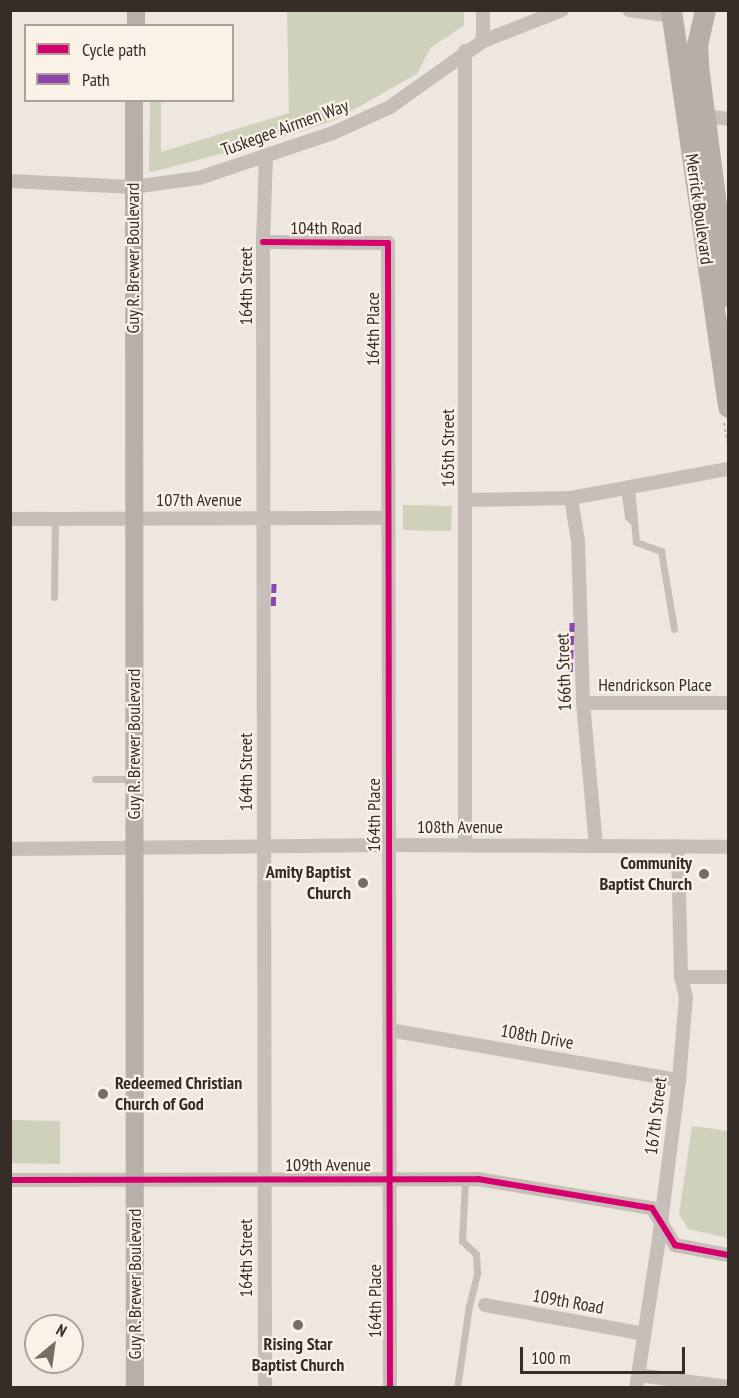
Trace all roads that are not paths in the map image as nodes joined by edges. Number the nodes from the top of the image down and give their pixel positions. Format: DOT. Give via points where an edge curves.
graph roads {
  1 [pos="483,10"];
  2 [pos="562,10"];
  3 [pos="629,10"];
  4 [pos="705,10"];
  5 [pos="549,13"];
  6 [pos="671,13"];
  7 [pos="483,41"];
  8 [pos="465,51"];
  9 [pos="134,102"];
  10 [pos="704,116"];
  11 [pos="729,119"];
  12 [pos="266,157"];
  13 [pos="10,181"];
  14 [pos="133,188"];
  15 [pos="264,242"];
  16 [pos="388,243"];
  17 [pos="723,287"];
  18 [pos="729,407"];
  19 [pos="729,469"];
  20 [pos="628,488"];
  21 [pos="571,498"];
  22 [pos="466,500"];
  23 [pos="134,518"];
  24 [pos="264,518"];
  25 [pos="387,518"];
  26 [pos="10,519"];
  27 [pos="56,519"];
  28 [pos="54,597"];
  29 [pos="675,629"];
  30 [pos="582,703"];
  31 [pos="729,703"];
  32 [pos="134,778"];
  33 [pos="95,779"];
  34 [pos="389,845"];
  35 [pos="465,845"];
  36 [pos="596,845"];
  37 [pos="264,846"];
  38 [pos="678,846"];
  39 [pos="729,847"];
  40 [pos="10,849"];
  41 [pos="134,849"];
  42 [pos="681,977"];
  43 [pos="729,977"];
  44 [pos="389,1030"];
  45 [pos="679,1080"];
  46 [pos="390,1179"];
  47 [pos="465,1179"];
  48 [pos="10,1180"];
  49 [pos="134,1180"];
  50 [pos="264,1180"];
  51 [pos="660,1223"];
  52 [pos="729,1255"];
  53 [pos="485,1305"];
  54 [pos="644,1334"];
  55 [pos="637,1381"];
  56 [pos="729,1387"];
  57 [pos="135,1388"];
  58 [pos="265,1388"];
  59 [pos="390,1388"];
  60 [pos="457,1388"];
  1 -- 7 [label="street"];
  2 -- 5 [label="street, Tuskegee Airmen Way"];
  3 -- 6 [label="street"];
  4 -- 10 [label="main road, Merrick Boulevard" via="697,51"];
  5 -- 7 [label="street, Tuskegee Airmen Way"];
  6 -- 17 [label="main road, Merrick Boulevard"];
  7 -- 8 [label="street, Tuskegee Airmen Way"];
  8 -- 12 [label="street, Tuskegee Airmen Way" via="390,107"];
  8 -- 22 [label="street, 165th Street"];
  9 -- 14 [label="main road, Guy R. Brewer Boulevard"];
  10 -- 11 [label="street"];
  10 -- 17 [label="main road, Merrick Boulevard"];
  12 -- 14 [label="street, Tuskegee Airmen Way" via="199,178"];
  12 -- 15 [label="street, 164th Street"];
  13 -- 14 [label="street, Tuskegee Airmen Way"];
  14 -- 23 [label="main road, Guy R. Brewer Boulevard"];
  15 -- 16 [label="street, 104th Road"];
  15 -- 24 [label="street, 164th Street"];
  16 -- 25 [label="street, 164th Place"];
  17 -- 18 [label="main road, Merrick Boulevard"];
  19 -- 20 [label="street"];
  20 -- 21 [label="street"];
  20 -- 29 [label="lane" via="628,517 633,521 636,542 661,551"];
  21 -- 22 [label="street"];
  21 -- 30 [label="street, 166th Street" via="578,541"];
  22 -- 35 [label="street, 165th Street"];
  23 -- 24 [label="street, 107th Avenue"];
  23 -- 27 [label="street, 107th Avenue"];
  23 -- 32 [label="main road, Guy R. Brewer Boulevard"];
  24 -- 25 [label="street, 107th Avenue"];
  24 -- 37 [label="street, 164th Street"];
  25 -- 34 [label="street, 164th Place"];
  26 -- 27 [label="street, 107th Avenue"];
  27 -- 28 [label="lane"];
  30 -- 31 [label="street, Hendrickson Place"];
  30 -- 36 [label="street, 166th Street"];
  32 -- 33 [label="lane"];
  32 -- 41 [label="main road, Guy R. Brewer Boulevard"];
  34 -- 35 [label="street, 108th Avenue"];
  34 -- 37 [label="street, 108th Avenue"];
  34 -- 44 [label="street, 164th Place"];
  35 -- 36 [label="street, 108th Avenue"];
  36 -- 38 [label="street, 108th Avenue"];
  37 -- 41 [label="street, 108th Avenue"];
  37 -- 50 [label="street, 164th Street"];
  38 -- 39 [label="street, 108th Avenue"];
  38 -- 42 [label="street, 167th Street"];
  40 -- 41 [label="street, 108th Avenue"];
  41 -- 49 [label="main road, Guy R. Brewer Boulevard"];
  42 -- 43 [label="street"];
  42 -- 45 [label="street, 167th Street" via="686,997"];
  44 -- 45 [label="street, 108th Drive"];
  44 -- 46 [label="street, 164th Place"];
  45 -- 51 [label="street, 167th Street"];
  46 -- 47 [label="street, 109th Avenue"];
  46 -- 50 [label="street, 109th Avenue"];
  46 -- 59 [label="street, 164th Place"];
  47 -- 51 [label="street, 109th Avenue" via="652,1208"];
  47 -- 60 [label="lane" via="462,1241 476,1254 477,1273"];
  48 -- 49 [label="street, 109th Avenue"];
  49 -- 50 [label="street, 109th Avenue"];
  49 -- 57 [label="main road, Guy R. Brewer Boulevard"];
  50 -- 58 [label="street, 164th Street"];
  51 -- 52 [label="street, 109th Avenue" via="675,1245"];
  51 -- 54 [label="street, 167th Street"];
  53 -- 54 [label="street, 109th Road"];
  54 -- 55 [label="street, 167th Street"];
  55 -- 56 [label="street"];
}
